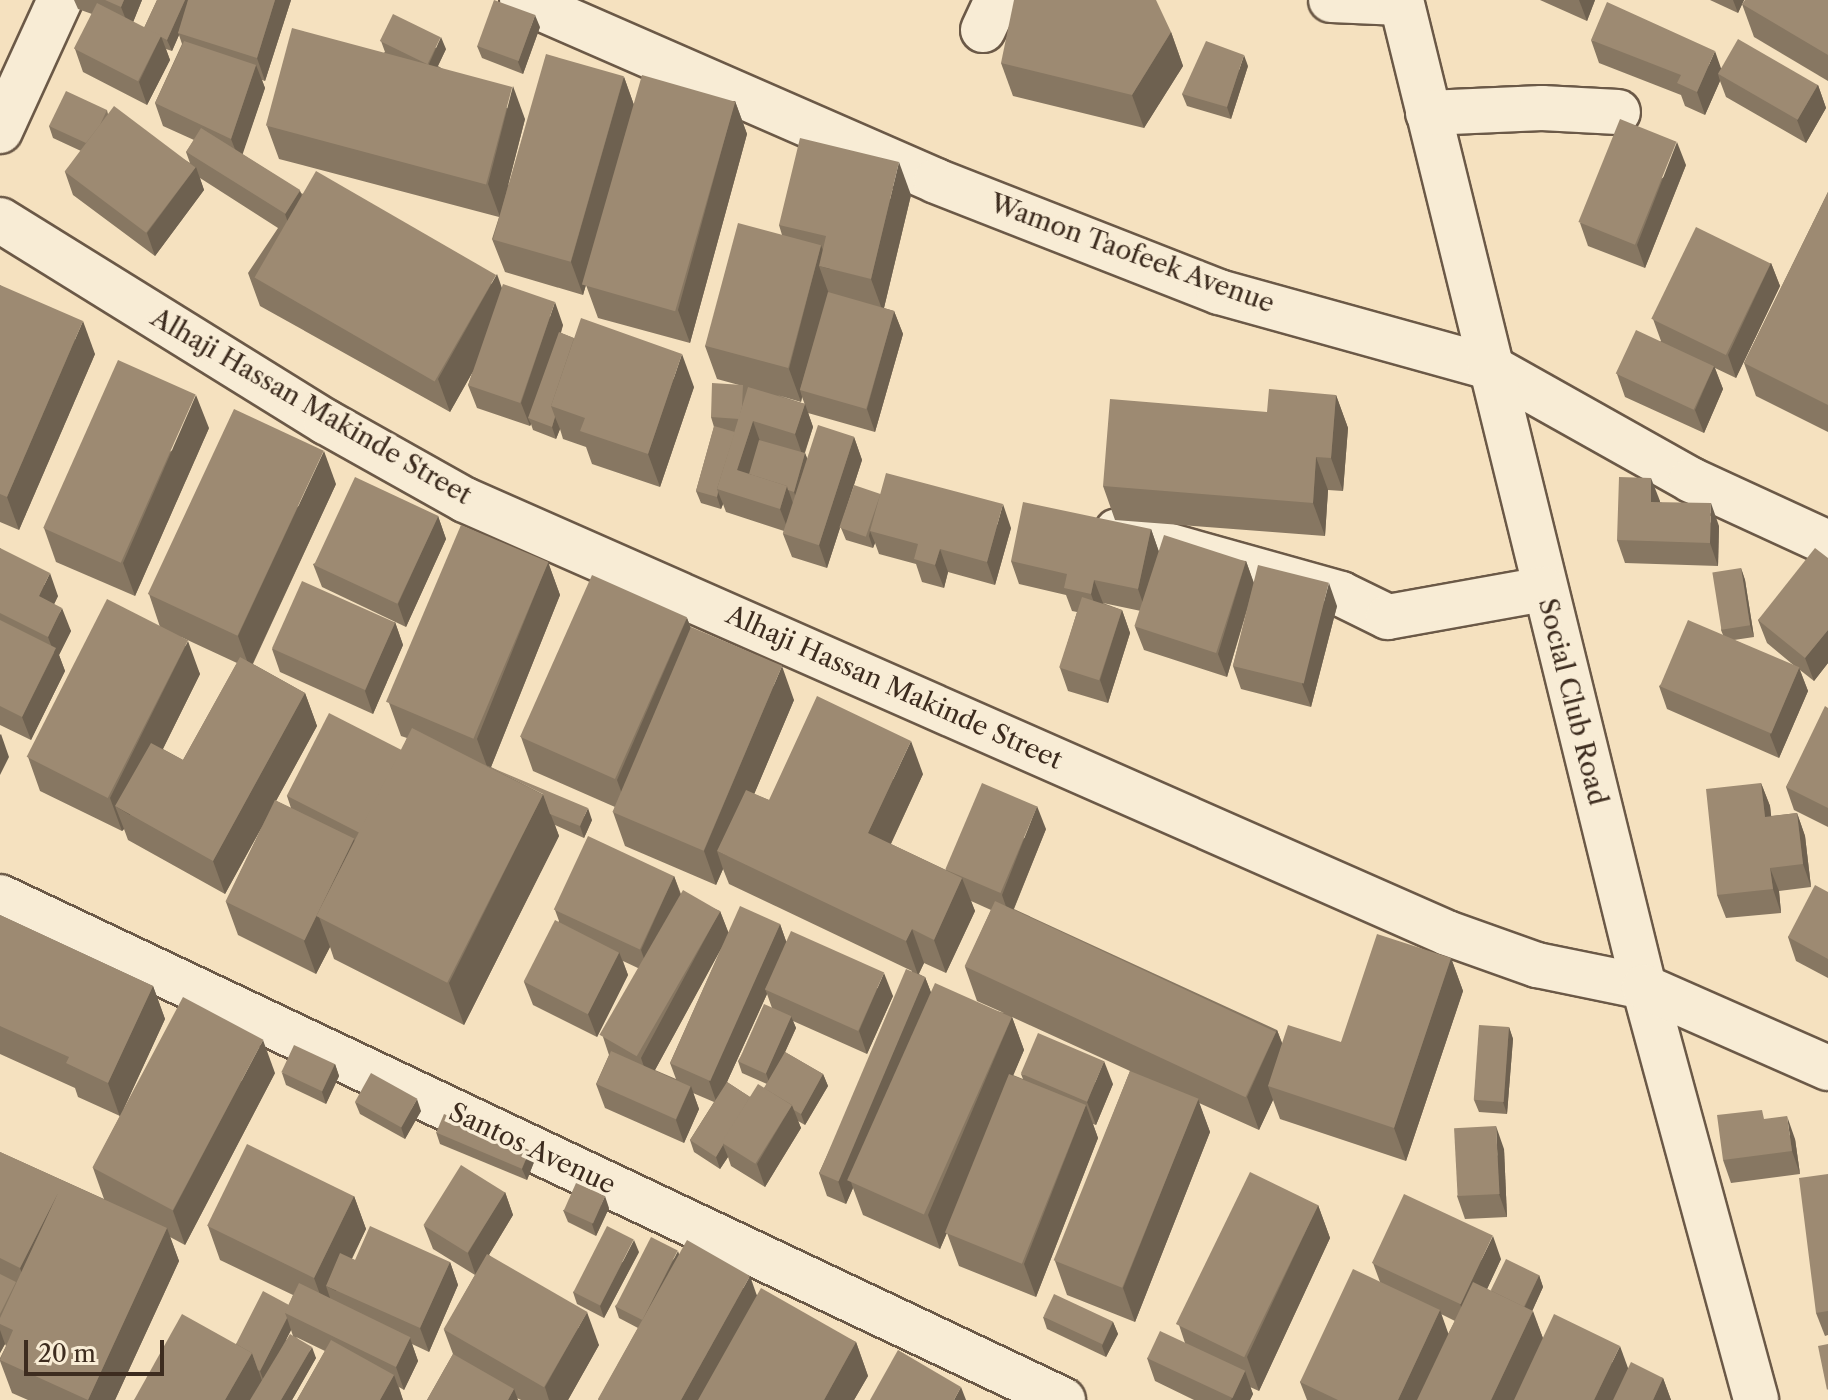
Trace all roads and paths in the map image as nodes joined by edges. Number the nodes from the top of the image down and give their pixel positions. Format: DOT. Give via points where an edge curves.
graph roads {
  1 [pos="60,0"];
  2 [pos="522,0"];
  3 [pos="1331,0"];
  4 [pos="1401,1"];
  5 [pos="1618,112"];
  6 [pos="1428,113"];
  7 [pos="0,131"];
  8 [pos="0,220"];
  9 [pos="1490,367"];
  10 [pos="1117,531"];
  11 [pos="1828,543"];
  12 [pos="1544,589"];
  13 [pos="0,897"];
  14 [pos="1644,987"];
  15 [pos="1828,1068"];
  16 [pos="1063,1400"];
  17 [pos="1756,1400"];
  1 -- 7 [label="street"];
  2 -- 9 [label="street, Wamon Taofeek Avenue" via="936,181 1219,292"];
  3 -- 4 [label="street"];
  4 -- 6 [label="street, Social Club Road"];
  5 -- 6 [label="street" via="1542,108"];
  6 -- 9 [label="street, Social Club Road"];
  8 -- 14 [label="street, Alhaji Hassan Makinde Street" via="326,422 465,500 1447,933 1537,965"];
  9 -- 11 [label="street, Wamon Taofeek Avenue" via="1691,480"];
  9 -- 12 [label="street, Social Club Road"];
  10 -- 12 [label="street" via="1341,594 1388,617"];
  12 -- 14 [label="street, Social Club Road"];
  13 -- 16 [label="street, Santos Avenue"];
  14 -- 15 [label="street, Alhaji Hassan Makinde Street"];
  14 -- 17 [label="street, Social Club Road"];
}
